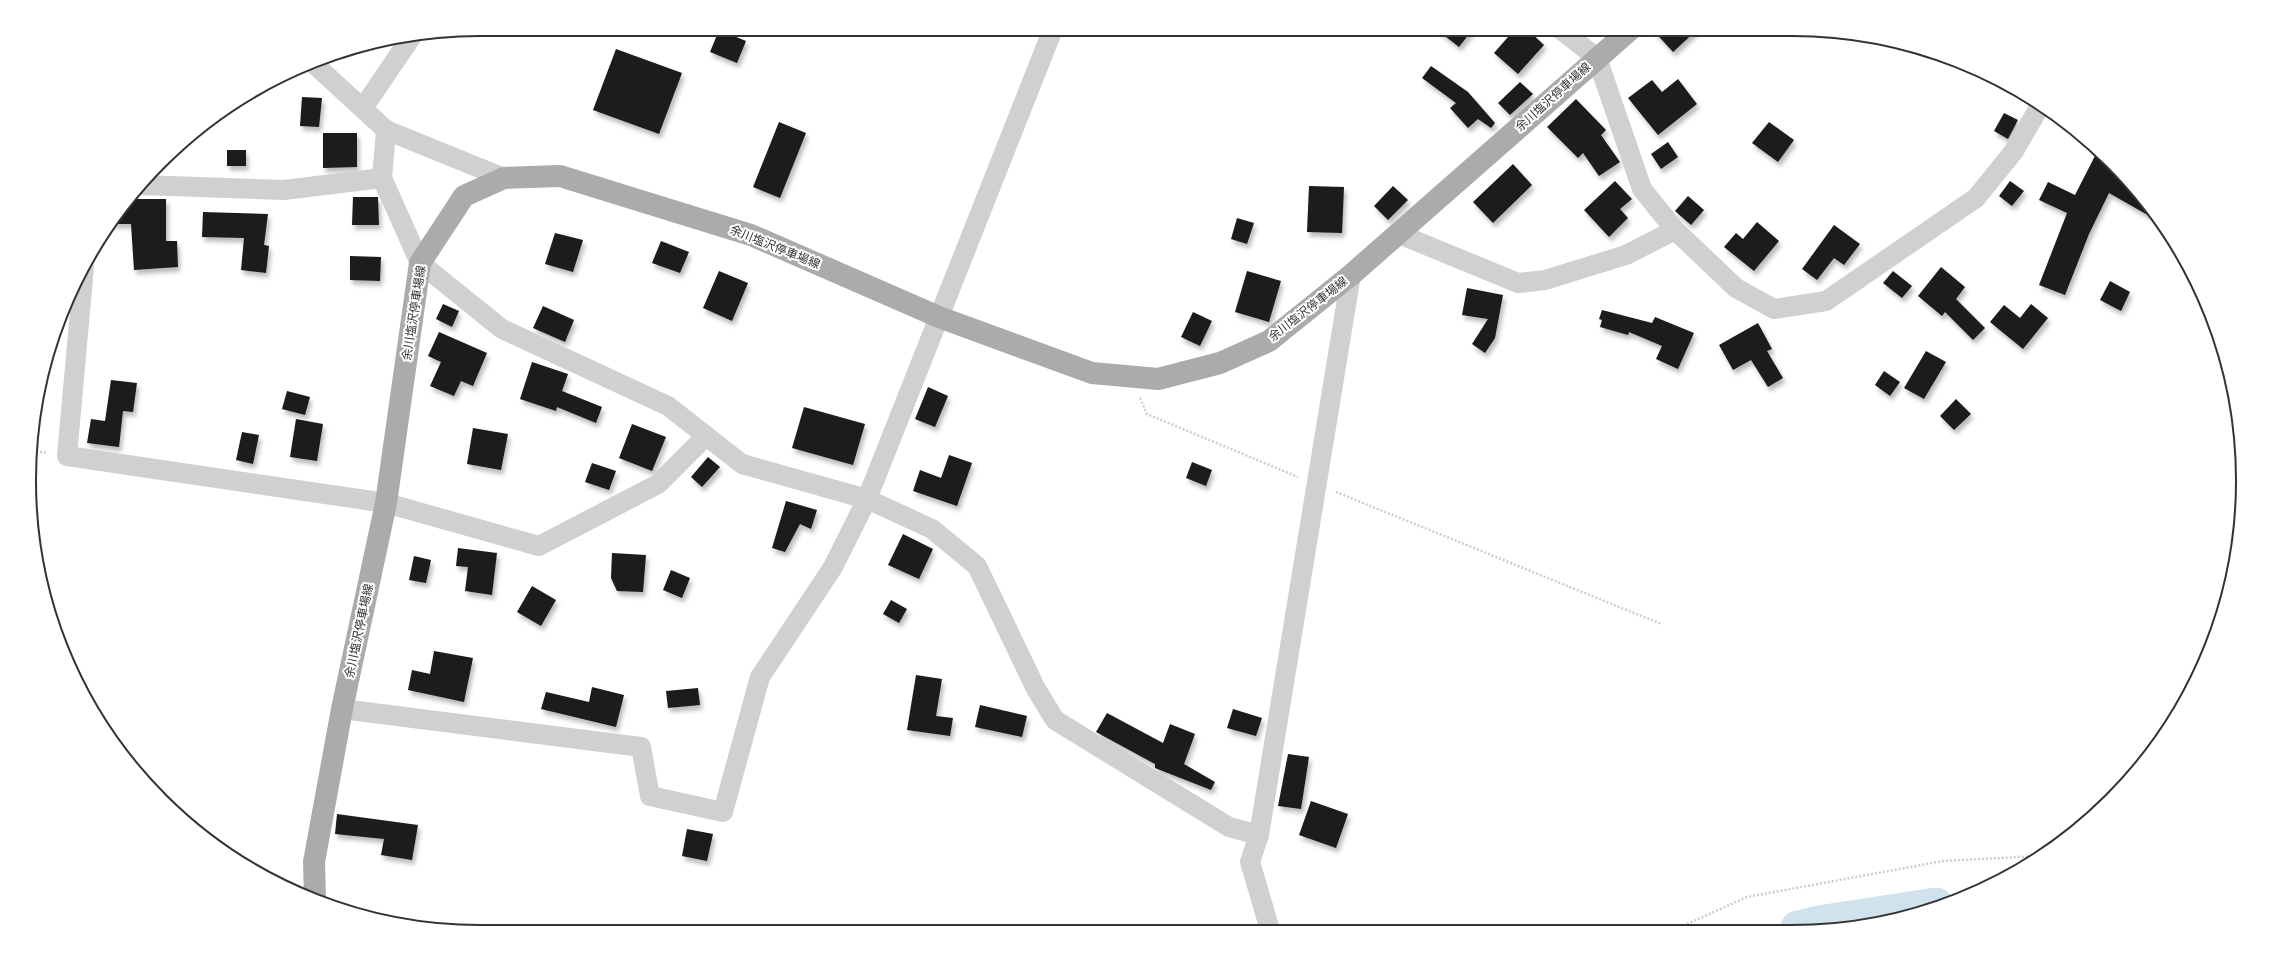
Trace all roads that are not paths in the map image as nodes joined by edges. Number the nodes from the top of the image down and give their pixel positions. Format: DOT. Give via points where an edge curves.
graph roads {
  1 [pos="1050,36"];
  2 [pos="1569,36"];
  3 [pos="1623,36"];
  4 [pos="408,43"];
  5 [pos="1597,58"];
  6 [pos="318,67"];
  7 [pos="363,108"];
  8 [pos="2037,111"];
  9 [pos="386,130"];
  10 [pos="382,178"];
  11 [pos="504,178"];
  12 [pos="148,185"];
  13 [pos="1675,230"];
  14 [pos="1399,234"];
  15 [pos="420,263"];
  16 [pos="1351,276"];
  17 [pos="83,283"];
  18 [pos="939,316"];
  19 [pos="706,436"];
  20 [pos="866,498"];
  21 [pos="386,503"];
  22 [pos="342,708"];
  23 [pos="1259,836"];
  24 [pos="315,893"];
  25 [pos="1269,925"];
  1 -- 18 [label="street"];
  2 -- 5 [label="street"];
  3 -- 5 [label="main road, 余川塩沢停車場線"];
  4 -- 7 [label="street"];
  5 -- 13 [label="street" via="1642,189"];
  5 -- 14 [label="main road, 余川塩沢停車場線"];
  6 -- 7 [label="street"];
  7 -- 9 [label="street"];
  8 -- 13 [label="street" via="2014,151 1976,198 1826,301 1774,309 1736,288"];
  9 -- 10 [label="street"];
  9 -- 11 [label="street"];
  10 -- 12 [label="street" via="284,190"];
  10 -- 15 [label="street"];
  11 -- 15 [label="main road, 余川塩沢停車場線" via="464,196"];
  11 -- 18 [label="main road, 余川塩沢停車場線" via="560,176 752,235"];
  13 -- 14 [label="street" via="1626,255 1545,280 1518,283"];
  14 -- 16 [label="main road, 余川塩沢停車場線"];
  15 -- 19 [label="street" via="502,329 668,406"];
  15 -- 21 [label="main road, 余川塩沢停車場線"];
  16 -- 18 [label="main road, 余川塩沢停車場線" via="1269,341 1220,363 1158,379 1092,374"];
  16 -- 23 [label="street"];
  17 -- 21 [label="street" via="67,456"];
  18 -- 20 [label="street"];
  19 -- 20 [label="street" via="742,464"];
  19 -- 21 [label="street" via="658,484 539,546"];
  20 -- 22 [label="street" via="832,567 760,677 723,812 650,796 641,747"];
  20 -- 23 [label="street" via="932,530 977,566 1036,689 1055,720 1229,827"];
  21 -- 22 [label="main road, 余川塩沢停車場線"];
  22 -- 24 [label="main road, 余川塩沢停車場線" via="314,862"];
  23 -- 25 [label="street" via="1250,862"];
}
